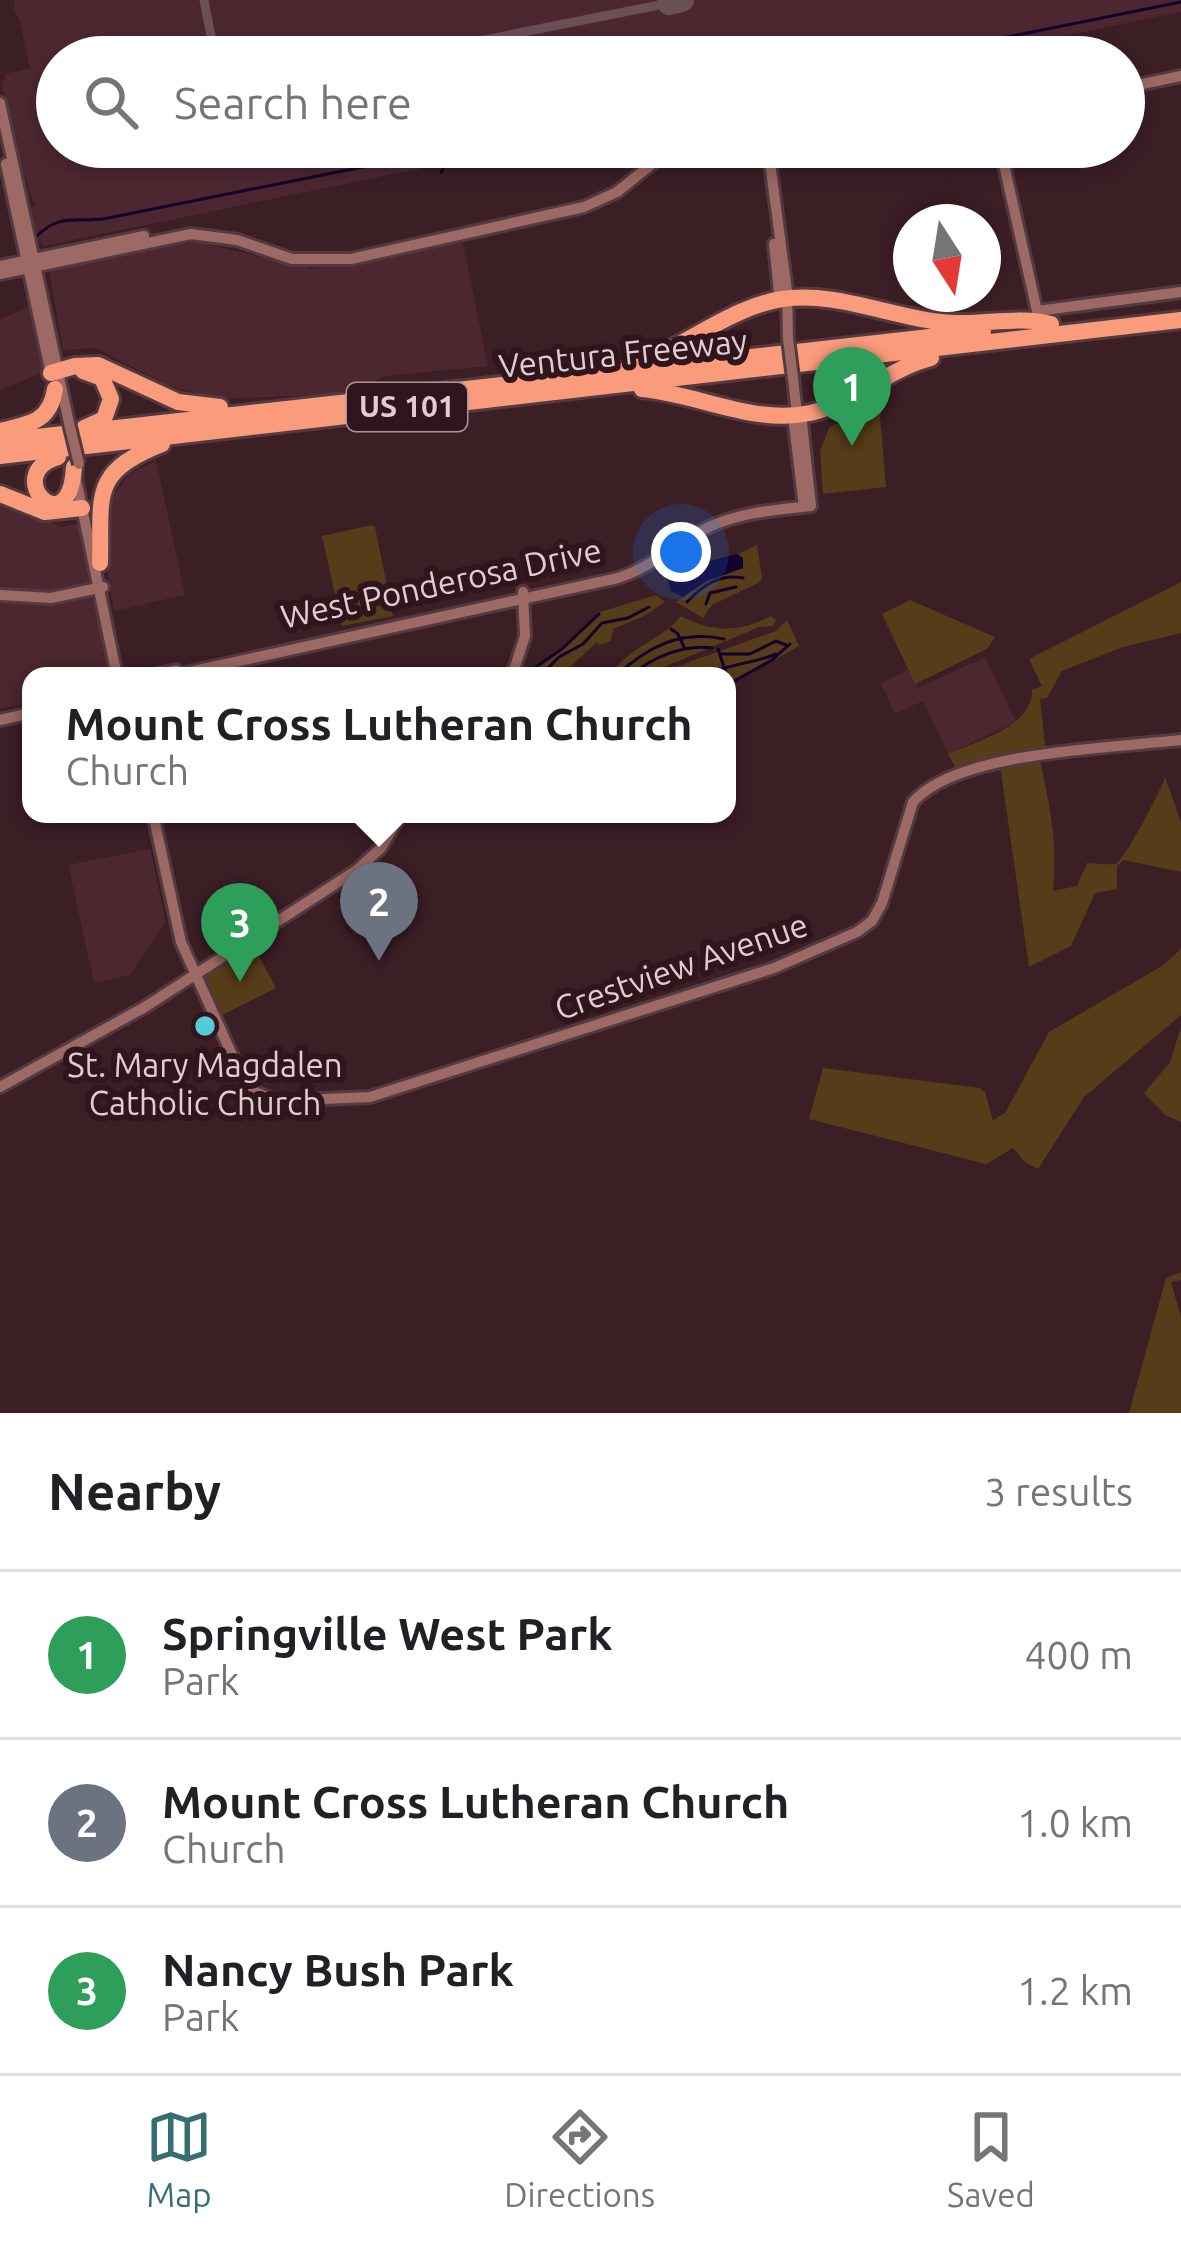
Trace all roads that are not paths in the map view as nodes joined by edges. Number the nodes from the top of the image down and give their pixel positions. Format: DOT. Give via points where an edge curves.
graph roads {
  1 [pos="1181,76"];
  2 [pos="1145,84"];
  3 [pos="0,103"];
  4 [pos="0,124"];
  5 [pos="0,134"];
  6 [pos="12,157"];
  7 [pos="638,168"];
  8 [pos="647,168"];
  9 [pos="768,168"];
  10 [pos="1005,168"];
  11 [pos="32,262"];
  12 [pos="0,270"];
  13 [pos="1181,292"];
  14 [pos="784,299"];
  15 [pos="1181,309"];
  16 [pos="1181,320"];
  17 [pos="1051,323"];
  18 [pos="1115,326"];
  19 [pos="56,378"];
  20 [pos="576,382"];
  21 [pos="298,407"];
  22 [pos="797,414"];
  23 [pos="239,426"];
  24 [pos="0,431"];
  25 [pos="31,438"];
  26 [pos="134,440"];
  27 [pos="0,441"];
  28 [pos="0,456"];
  29 [pos="75,465"];
  30 [pos="0,494"];
  31 [pos="85,507"];
  32 [pos="100,563"];
  33 [pos="102,587"];
  34 [pos="0,595"];
  35 [pos="521,595"];
  36 [pos="118,667"];
  37 [pos="199,667"];
  38 [pos="513,667"];
  39 [pos="1181,740"];
  40 [pos="152,823"];
  41 [pos="393,823"];
  42 [pos="192,973"];
  43 [pos="0,1084"];
  1 -- 2 [label="street"];
  3 -- 6 [label="street"];
  4 -- 6 [label="street"];
  5 -- 11 [label="street"];
  6 -- 11 [label="street"];
  7 -- 11 [label="street" via="582,202 350,252 292,253 190,228"];
  8 -- 11 [label="street" via="584,207 351,259 292,259 191,235"];
  9 -- 14 [label="street"];
  10 -- 13 [label="street" via="1037,311"];
  11 -- 12 [label="street"];
  11 -- 19 [label="street"];
  14 -- 17 [label="highway" via="934,321"];
  14 -- 20 [label="highway" via="718,322 654,358"];
  14 -- 22 [label="street, bridge"];
  15 -- 17 [label="highway, Ventura Freeway / US 101"];
  16 -- 18 [label="highway, Ventura Freeway / US 101"];
  17 -- 20 [label="highway, Ventura Freeway / US 101"];
  18 -- 20 [label="highway, Ventura Freeway / US 101"];
  18 -- 22 [label="highway" via="917,362 839,404"];
  19 -- 21 [label="highway" via="98,365 195,406"];
  19 -- 24 [label="highway" via="44,417"];
  19 -- 25 [label="highway" via="98,375 110,390 109,411 94,425"];
  19 -- 29 [label="street, bridge"];
  20 -- 21 [label="highway, Ventura Freeway / US 101"];
  20 -- 22 [label="highway"];
  20 -- 23 [label="highway, Ventura Freeway / US 101"];
  21 -- 25 [label="highway, Ventura Freeway / US 101"];
  22 -- 35 [label="street, West Ponderosa Drive" via="806,504 752,507 617,578"];
  23 -- 26 [label="highway, Ventura Freeway / US 101"];
  23 -- 32 [label="highway" via="154,446 115,472 99,504"];
  25 -- 27 [label="highway, Ventura Freeway / US 101"];
  26 -- 28 [label="highway, Ventura Freeway / US 101"];
  26 -- 29 [label="highway" via="43,462 30,477 34,496 47,504 65,499"];
  29 -- 31 [label="street"];
  30 -- 31 [label="highway" via="45,512"];
  31 -- 32 [label="street"];
  31 -- 33 [label="street"];
  32 -- 33 [label="street"];
  33 -- 34 [label="street" via="45,598"];
  33 -- 36 [label="street"];
  35 -- 37 [label="street, West Ponderosa Drive"];
  35 -- 38 [label="street" via="525,636"];
  39 -- 42 [label="street, Crestview Avenue" via="969,769 913,802 880,908 861,929 735,983 388,1093 334,1102 269,1099 245,1082"];
  40 -- 42 [label="street, Crestview Avenue"];
  41 -- 42 [label="street" via="377,849 349,870"];
  42 -- 43 [label="street"];
}
